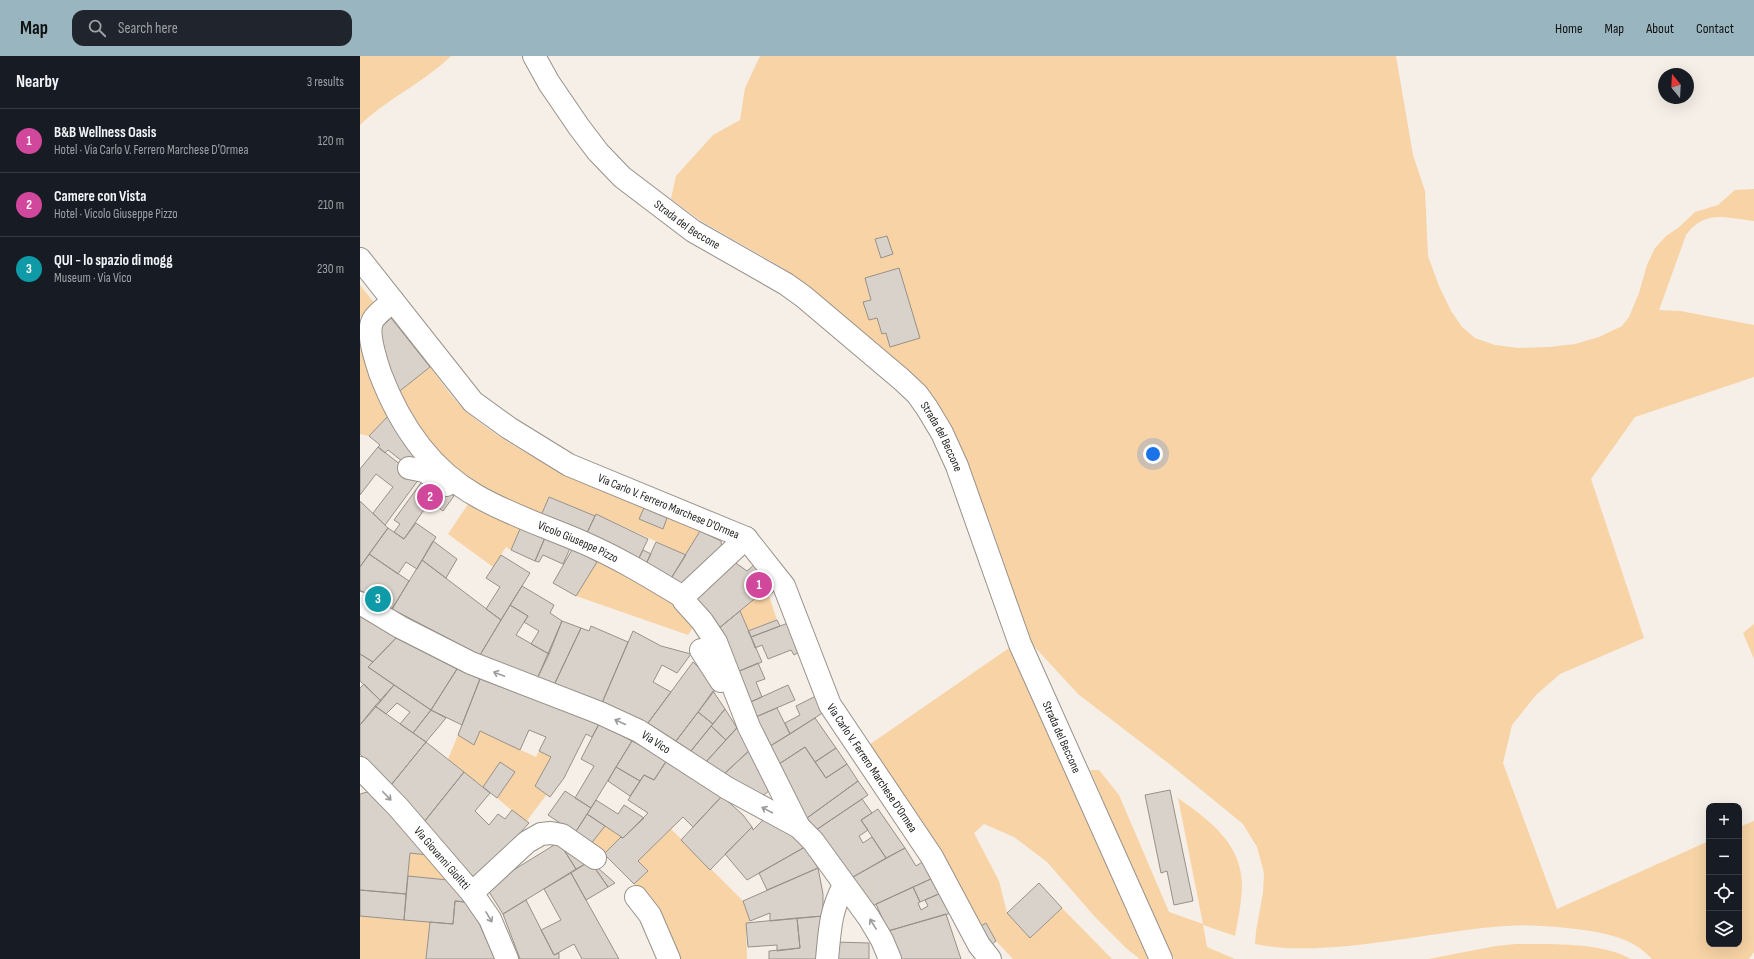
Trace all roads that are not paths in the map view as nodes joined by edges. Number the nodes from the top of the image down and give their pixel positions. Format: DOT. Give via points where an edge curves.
graph roads {
  1 [pos="534,56"];
  2 [pos="360,259"];
  3 [pos="393,301"];
  4 [pos="409,468"];
  5 [pos="470,492"];
  6 [pos="746,538"];
  7 [pos="683,597"];
  8 [pos="360,603"];
  9 [pos="701,650"];
  10 [pos="747,722"];
  11 [pos="360,768"];
  12 [pos="799,827"];
  13 [pos="595,858"];
  14 [pos="844,885"];
  15 [pos="472,893"];
  16 [pos="636,897"];
  17 [pos="507,959"];
  18 [pos="669,959"];
  19 [pos="827,959"];
  20 [pos="890,959"];
  21 [pos="990,959"];
  22 [pos="1161,959"];
  1 -- 22 [label="street, Strada del Beccone" via="579,127 622,177 693,231 804,297 901,379 927,408 957,466 1020,644"];
  2 -- 3 [label="street, Via Carlo V. Ferrero Marchese D'Ormea"];
  3 -- 5 [label="street, Vicolo Giuseppe Pizzo" via="376,316 371,327 374,354 384,384 422,451"];
  3 -- 6 [label="street, Via Carlo V. Ferrero Marchese D'Ormea" via="473,402 509,428 569,465"];
  4 -- 5 [label="street, Vicolo Giuseppe Pizzo" via="424,471 451,489"];
  5 -- 7 [label="street, Vicolo Giuseppe Pizzo" via="508,511 584,542"];
  6 -- 7 [label="street"];
  6 -- 21 [label="street, Via Carlo V. Ferrero Marchese D'Ormea" via="784,586 830,705 932,857 979,945"];
  7 -- 10 [label="street, Vicolo Giuseppe Pizzo" via="716,642"];
  12 -- 8 [label="street, Via Vico, one-way" via="727,788 639,731 600,713 471,664"];
  9 -- 10 [label="street, Vicolo Giuseppe Pizzo" via="720,678 730,704"];
  10 -- 12 [label="street, Vicolo Giuseppe Pizzo"];
  11 -- 15 [label="street, Via Giovanni Giolitti, one-way" via="398,807"];
  12 -- 14 [label="street, Via Vico" via="813,841"];
  13 -- 15 [label="street" via="562,835 541,834 527,842"];
  14 -- 19 [label="street" via="832,914"];
  20 -- 14 [label="street, Via Vico, one-way" via="876,928"];
  15 -- 17 [label="street, Via Giovanni Giolitti, one-way" via="490,919"];
  16 -- 18 [label="street" via="650,915"];
}
